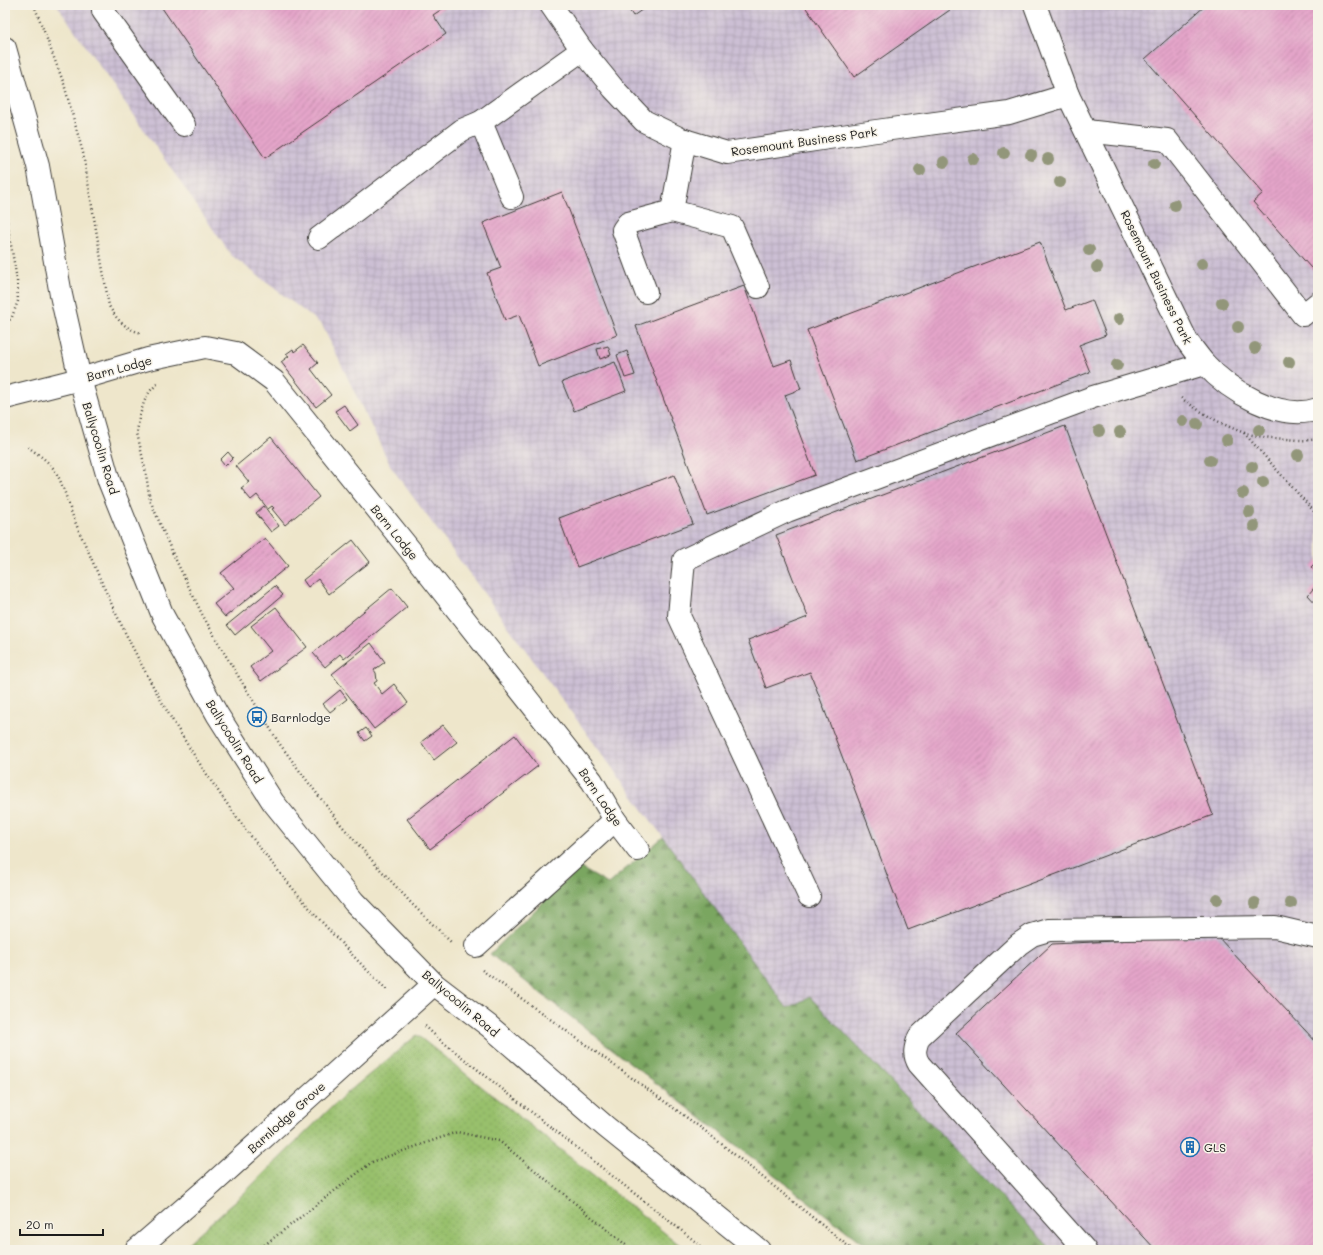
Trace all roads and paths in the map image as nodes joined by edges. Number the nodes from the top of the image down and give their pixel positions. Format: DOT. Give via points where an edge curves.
graph roads {
  1 [pos="34,5"];
  2 [pos="103,5"];
  3 [pos="551,5"];
  4 [pos="1034,5"];
  5 [pos="5,48"];
  6 [pos="582,50"];
  7 [pos="1068,95"];
  8 [pos="481,122"];
  9 [pos="184,125"];
  10 [pos="1086,131"];
  11 [pos="685,140"];
  12 [pos="512,197"];
  13 [pos="5,210"];
  14 [pos="672,211"];
  15 [pos="319,238"];
  16 [pos="758,287"];
  17 [pos="646,292"];
  18 [pos="1318,303"];
  19 [pos="5,326"];
  20 [pos="148,333"];
  21 [pos="1204,364"];
  22 [pos="80,379"];
  23 [pos="160,381"];
  24 [pos="5,398"];
  25 [pos="1318,409"];
  26 [pos="1243,433"];
  27 [pos="1318,516"];
  28 [pos="615,820"];
  29 [pos="638,850"];
  30 [pos="809,896"];
  31 [pos="1318,937"];
  32 [pos="455,946"];
  33 [pos="477,956"];
  34 [pos="434,984"];
  35 [pos="136,1250"];
  36 [pos="258,1250"];
  37 [pos="632,1250"];
  38 [pos="759,1250"];
  39 [pos="853,1250"];
  40 [pos="1085,1250"];
  1 -- 20 [label="path" via="64,84 83,153 109,306 122,324 131,330"];
  2 -- 9 [label="street" via="103,11"];
  3 -- 6 [label="street, Rosemount Business Park"];
  4 -- 7 [label="street, Rosemount Business Park"];
  5 -- 22 [label="street, Ballycoolin Road" via="38,166 61,294"];
  6 -- 8 [label="street"];
  6 -- 11 [label="street, Rosemount Business Park" via="644,121"];
  7 -- 10 [label="street, Rosemount Business Park"];
  7 -- 11 [label="street, Rosemount Business Park" via="1009,113 727,154"];
  8 -- 12 [label="street"];
  8 -- 15 [label="street" via="462,130"];
  10 -- 18 [label="street" via="1167,140 1303,315"];
  10 -- 21 [label="street, Rosemount Business Park" via="1187,341"];
  11 -- 14 [label="street"];
  13 -- 19 [label="path" via="18,301 12,317"];
  14 -- 16 [label="street" via="732,228"];
  14 -- 17 [label="street" via="628,223 623,230"];
  21 -- 25 [label="street, Rosemount Business Park" via="1221,380 1265,406 1287,412"];
  21 -- 30 [label="street" via="1093,397 787,510 684,560 679,616"];
  22 -- 24 [label="street, Barn Lodge"];
  22 -- 28 [label="street, Barn Lodge" via="148,359 205,348 236,353 274,381 592,781"];
  22 -- 34 [label="street, Ballycoolin Road" via="110,481 163,616 217,714 273,802 354,902"];
  23 -- 32 [label="path" via="144,402 138,418 137,433 150,500 202,614 279,743 308,782 382,871"];
  26 -- 27 [label="path"];
  28 -- 29 [label="street, Barn Lodge"];
  28 -- 33 [label="street"];
  31 -- 40 [label="street" via="1275,927 1049,930 1032,935 1019,944 919,1037 915,1058 919,1064"];
  33 -- 39 [label="path" via="704,1130"];
  34 -- 35 [label="street, Barnlodge Grove"];
  34 -- 38 [label="street, Ballycoolin Road" via="489,1026 606,1127"];
  36 -- 37 [label="path" via="372,1162 457,1132 499,1141"];
}
